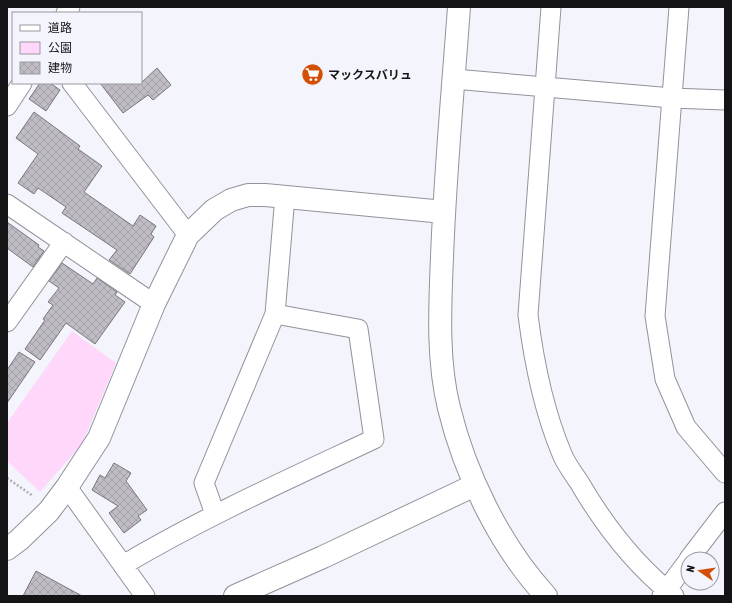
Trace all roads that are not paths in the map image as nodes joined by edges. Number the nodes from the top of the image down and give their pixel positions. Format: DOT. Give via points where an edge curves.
graph roads {
  1 [pos="459,7"];
  2 [pos="551,7"];
  3 [pos="679,7"];
  4 [pos="454,79"];
  5 [pos="21,84"];
  6 [pos="73,84"];
  7 [pos="544,86"];
  8 [pos="672,98"];
  9 [pos="725,100"];
  10 [pos="7,106"];
  11 [pos="285,196"];
  12 [pos="9,208"];
  13 [pos="444,212"];
  14 [pos="188,235"];
  15 [pos="64,242"];
  16 [pos="154,304"];
  17 [pos="275,314"];
  18 [pos="7,322"];
  19 [pos="725,473"];
  20 [pos="475,485"];
  21 [pos="67,487"];
  22 [pos="725,512"];
  23 [pos="215,514"];
  24 [pos="7,548"];
  25 [pos="696,551"];
  26 [pos="123,565"];
  27 [pos="680,574"];
  28 [pos="667,594"];
  29 [pos="145,596"];
  30 [pos="235,596"];
  31 [pos="546,596"];
  1 -- 4 [label="street"];
  2 -- 7 [label="street"];
  3 -- 8 [label="street"];
  4 -- 7 [label="street"];
  4 -- 13 [label="street"];
  5 -- 10 [label="street"];
  6 -- 14 [label="street"];
  7 -- 8 [label="street"];
  7 -- 28 [label="street" via="528,315 534,363 545,407 566,461 589,501 619,543"];
  8 -- 9 [label="street"];
  8 -- 19 [label="street" via="655,316 665,379 686,427"];
  11 -- 13 [label="street"];
  11 -- 14 [label="street" via="248,195 231,200 214,210"];
  11 -- 17 [label="street"];
  12 -- 15 [label="street"];
  13 -- 20 [label="street" via="442,352 449,407"];
  14 -- 16 [label="street"];
  15 -- 16 [label="street"];
  15 -- 18 [label="street"];
  16 -- 21 [label="street" via="99,438"];
  17 -- 23 [label="street" via="204,483"];
  17 -- 23 [label="street" via="358,329 374,439"];
  20 -- 30 [label="street"];
  20 -- 31 [label="street" via="505,539"];
  21 -- 24 [label="street" via="49,511"];
  21 -- 26 [label="street"];
  22 -- 25 [label="street"];
  23 -- 26 [label="street"];
  26 -- 29 [label="street"];
  27 -- 28 [label="street"];
}
